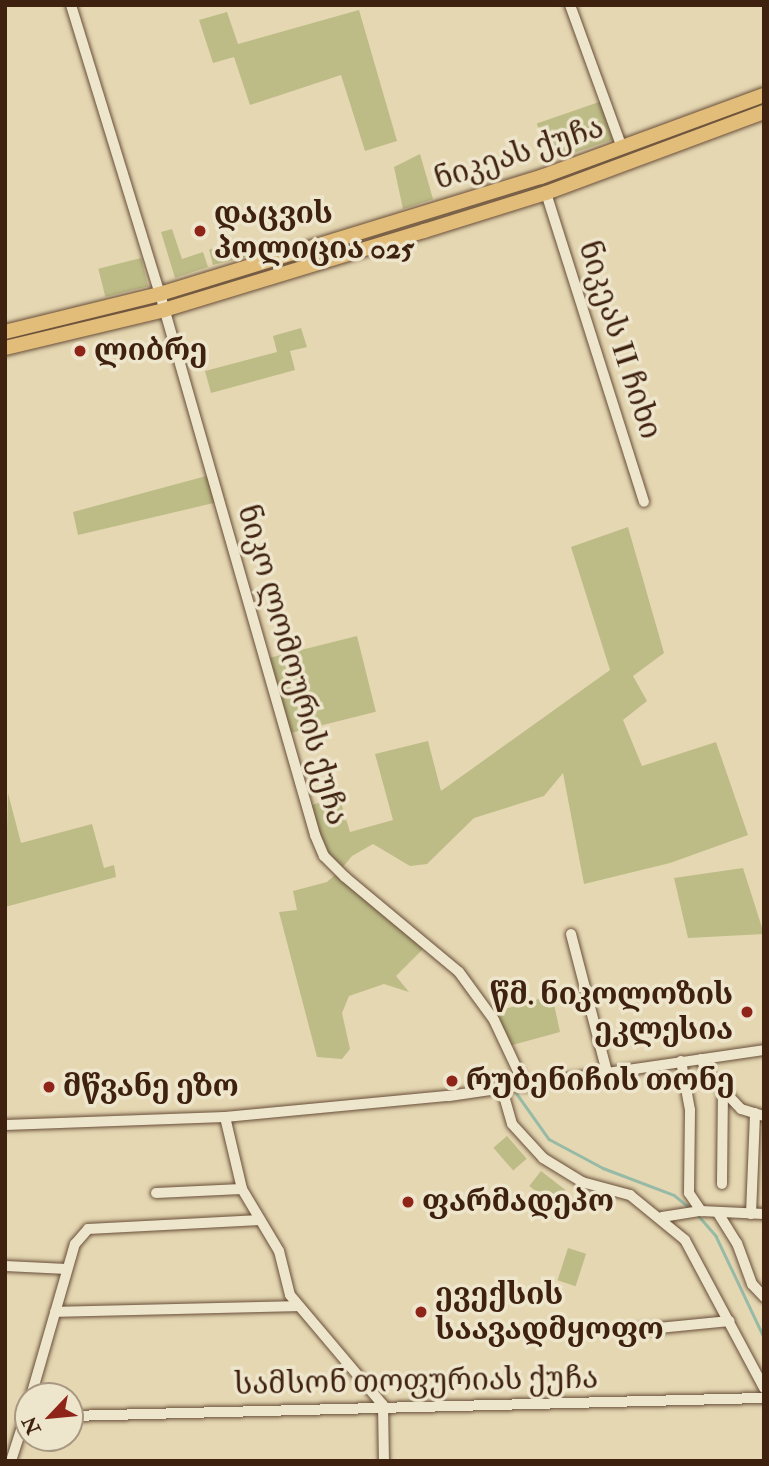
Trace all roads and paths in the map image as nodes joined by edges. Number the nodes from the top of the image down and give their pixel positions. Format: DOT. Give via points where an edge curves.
graph roads {
  1 [pos="71,5"];
  2 [pos="570,5"];
  3 [pos="764,95"];
  4 [pos="764,112"];
  5 [pos="622,148"];
  6 [pos="546,193"];
  7 [pos="160,294"];
  8 [pos="164,310"];
  9 [pos="5,332"];
  10 [pos="5,348"];
  11 [pos="644,502"];
  12 [pos="571,934"];
  13 [pos="764,1050"];
  14 [pos="701,1059"];
  15 [pos="681,1062"];
  16 [pos="607,1072"];
  17 [pos="525,1086"];
  18 [pos="502,1089"];
  19 [pos="723,1091"];
  20 [pos="759,1115"];
  21 [pos="225,1117"];
  22 [pos="5,1125"];
  23 [pos="722,1184"];
  24 [pos="242,1189"];
  25 [pos="156,1192"];
  26 [pos="701,1211"];
  27 [pos="718,1213"];
  28 [pos="751,1214"];
  29 [pos="764,1214"];
  30 [pos="662,1217"];
  31 [pos="260,1220"];
  32 [pos="5,1266"];
  33 [pos="67,1269"];
  34 [pos="764,1297"];
  35 [pos="297,1306"];
  36 [pos="55,1312"];
  37 [pos="730,1321"];
  38 [pos="638,1330"];
  39 [pos="35,1382"];
  40 [pos="764,1388"];
  41 [pos="764,1398"];
  42 [pos="383,1405"];
  43 [pos="84,1416"];
  44 [pos="384,1461"];
  1 -- 7 [label="street, ნიკო ლომოურის ქუჩა"];
  2 -- 5 [label="street"];
  3 -- 5 [label="main road, ნიკეას ქუჩა"];
  4 -- 6 [label="main road, ნიკეას ქუჩა"];
  5 -- 7 [label="main road, ნიკეას ქუჩა"];
  6 -- 8 [label="main road, ნიკეას ქუჩა"];
  6 -- 11 [label="street, ნიკეას II ჩიხი"];
  7 -- 8 [label="street, ნიკო ლომოურის ქუჩა"];
  7 -- 9 [label="main road, ნიკეას ქუჩა"];
  8 -- 10 [label="main road, ნიკეას ქუჩა"];
  8 -- 17 [label="street, ნიკო ლომოურის ქუჩა" via="314,835 324,856 345,877 459,972 494,1020"];
  12 -- 16 [label="street"];
  13 -- 14 [label="street"];
  14 -- 15 [label="street"];
  14 -- 19 [label="street"];
  15 -- 16 [label="street"];
  15 -- 26 [label="street" via="690,1110 689,1193"];
  16 -- 17 [label="street"];
  17 -- 18 [label="street"];
  18 -- 21 [label="street"];
  18 -- 30 [label="street" via="512,1124 543,1158 582,1182 630,1195"];
  19 -- 20 [label="street" via="741,1109"];
  19 -- 23 [label="street"];
  20 -- 28 [label="street"];
  21 -- 22 [label="street"];
  21 -- 24 [label="street"];
  24 -- 25 [label="street"];
  24 -- 31 [label="street"];
  26 -- 27 [label="street"];
  26 -- 30 [label="street"];
  27 -- 28 [label="street"];
  27 -- 34 [label="street"];
  28 -- 29 [label="street"];
  30 -- 37 [label="street" via="704,1268"];
  31 -- 33 [label="street" via="88,1228 75,1244"];
  31 -- 35 [label="street" via="279,1251"];
  32 -- 33 [label="street"];
  33 -- 36 [label="street"];
  35 -- 36 [label="street"];
  35 -- 42 [label="street"];
  36 -- 39 [label="street"];
  37 -- 38 [label="street"];
  37 -- 40 [label="street"];
  41 -- 42 [label="street, სამსონ თოფურიას ქუჩა"];
  42 -- 43 [label="street, სამსონ თოფურიას ქუჩა"];
  42 -- 44 [label="street"];
}
